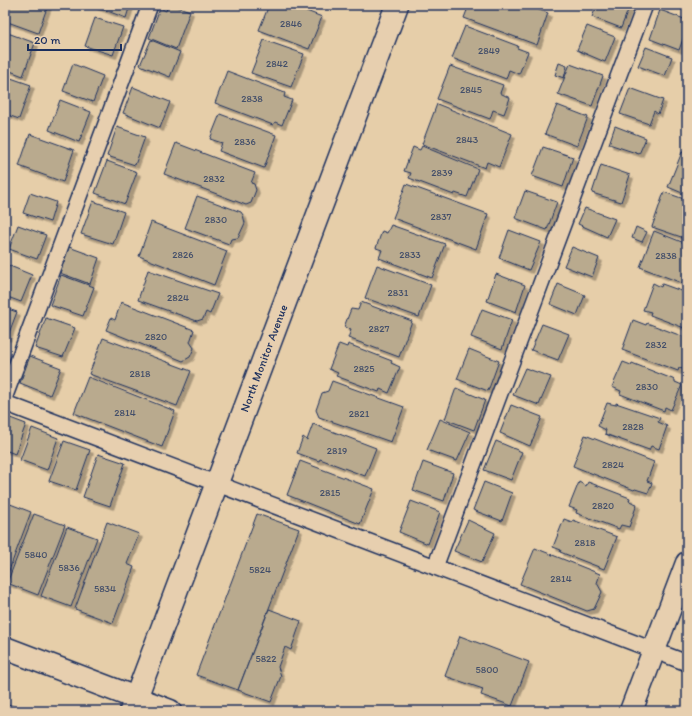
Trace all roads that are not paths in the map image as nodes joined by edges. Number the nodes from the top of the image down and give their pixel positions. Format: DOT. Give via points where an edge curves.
graph roads {
  1 [pos="150,5"];
  2 [pos="397,5"];
  3 [pos="645,5"];
  4 [pos="5,396"];
  5 [pos="5,403"];
  6 [pos="217,484"];
  7 [pos="687,563"];
  8 [pos="435,567"];
  9 [pos="5,648"];
  10 [pos="654,651"];
  11 [pos="687,663"];
  12 [pos="134,704"];
  13 [pos="170,711"];
  14 [pos="632,711"];
  1 -- 4 [label="lane"];
  2 -- 6 [label="street, North Monitor Avenue"];
  3 -- 8 [label="lane"];
  5 -- 6 [label="lane"];
  6 -- 8 [label="lane"];
  6 -- 12 [label="street, North Monitor Avenue"];
  7 -- 10 [label="street"];
  8 -- 10 [label="lane"];
  9 -- 12 [label="street"];
  10 -- 11 [label="lane"];
  10 -- 14 [label="street"];
  12 -- 13 [label="street"];
}
